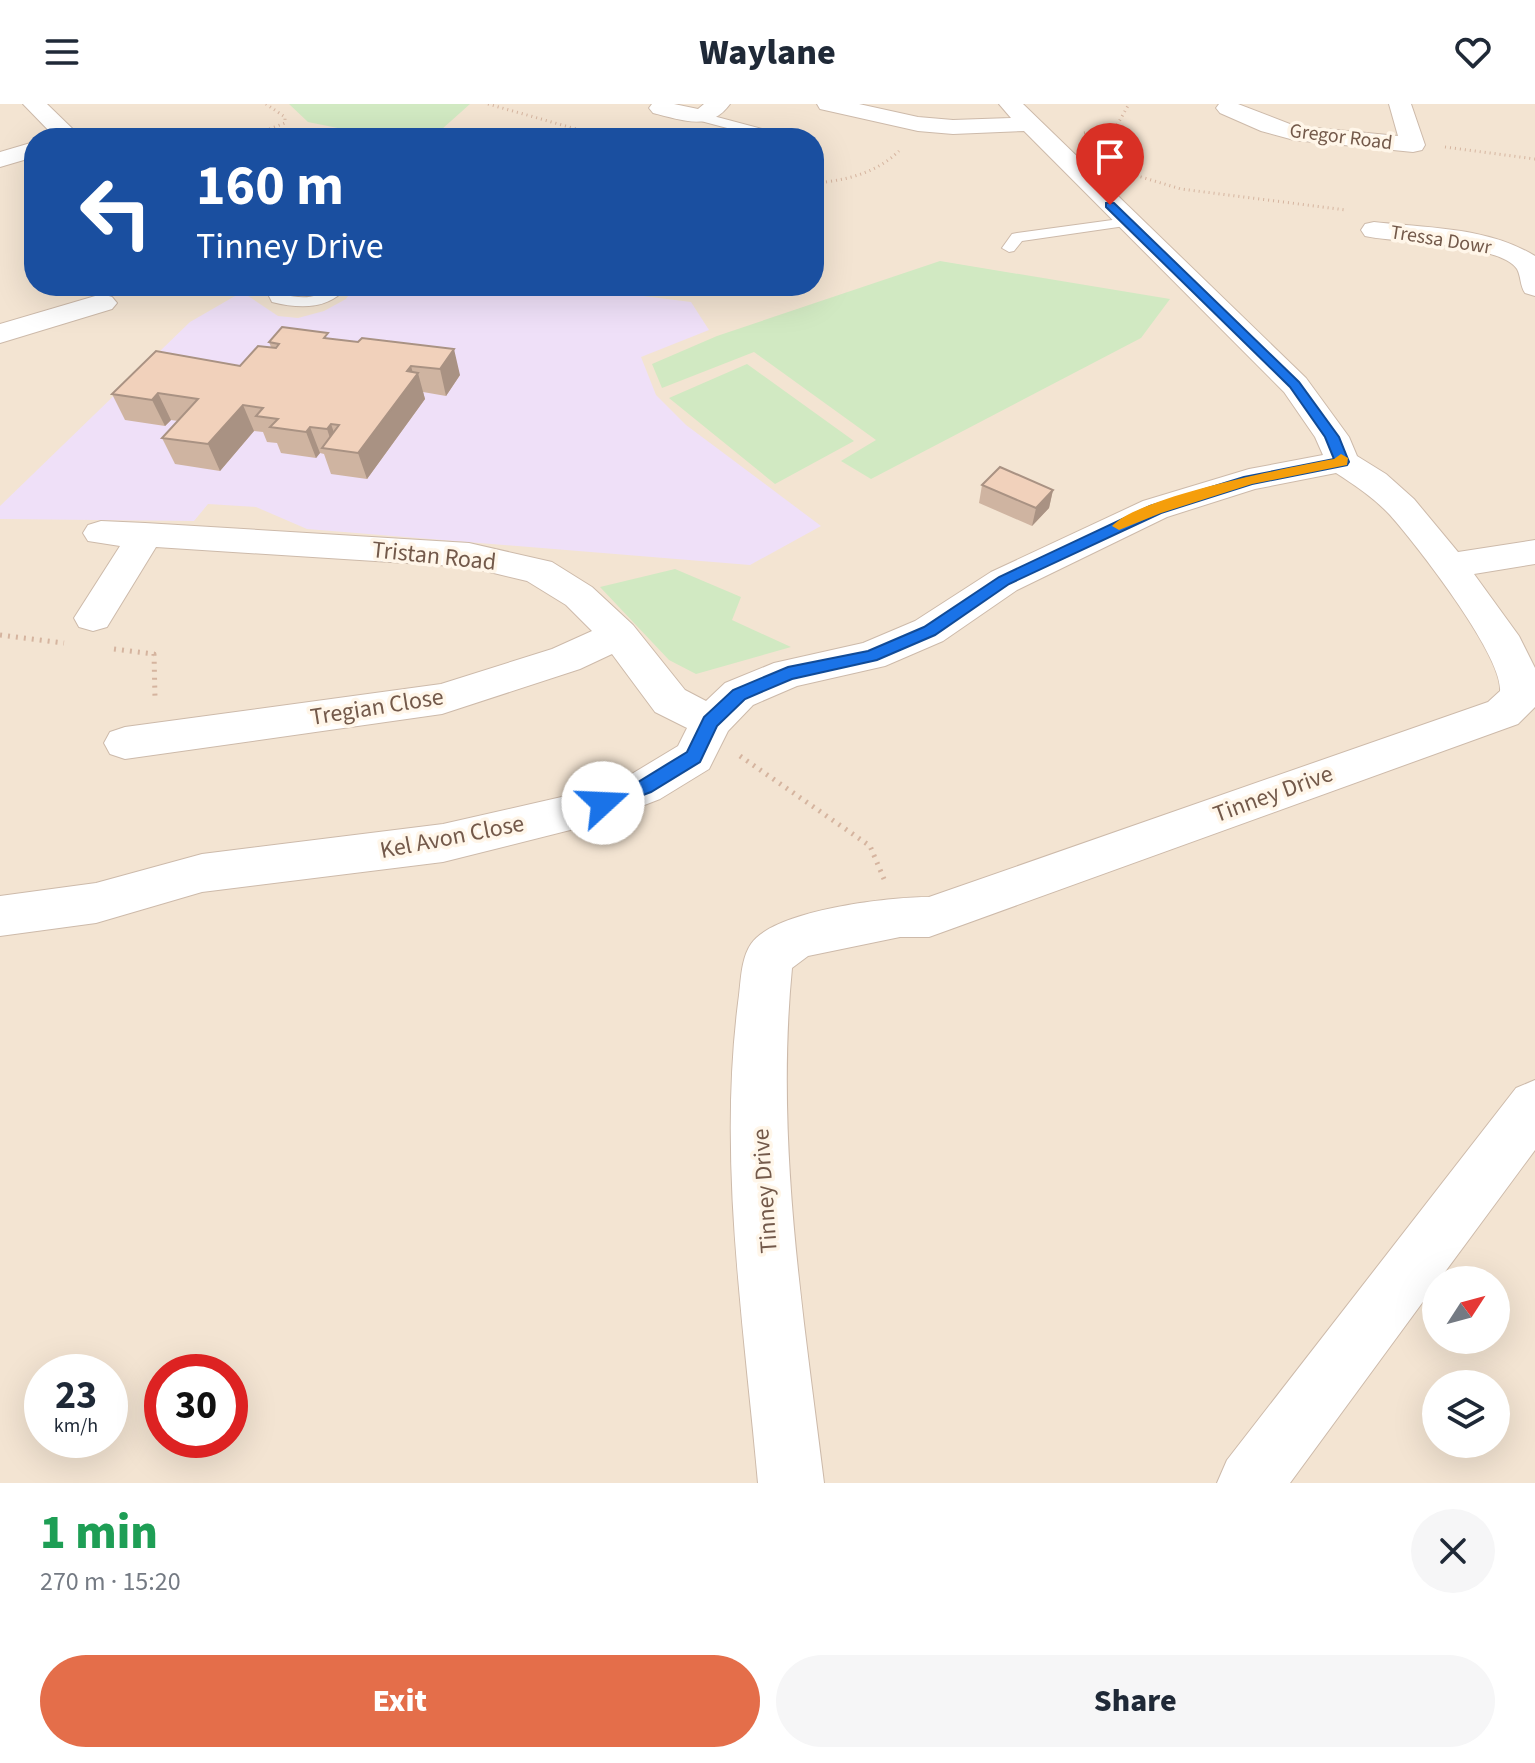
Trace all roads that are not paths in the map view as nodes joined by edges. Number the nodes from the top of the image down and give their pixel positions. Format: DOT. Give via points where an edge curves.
graph roads {
  1 [pos="34,104"];
  2 [pos="828,104"];
  3 [pos="1400,104"];
  4 [pos="654,106"];
  5 [pos="1228,108"];
  6 [pos="711,110"];
  7 [pos="1019,114"];
  8 [pos="59,128"];
  9 [pos="755,128"];
  10 [pos="24,152"];
  11 [pos="0,160"];
  12 [pos="1127,222"];
  13 [pos="1374,230"];
  14 [pos="1009,248"];
  15 [pos="1535,287"];
  16 [pos="277,296"];
  17 [pos="329,296"];
  18 [pos="102,303"];
  19 [pos="0,334"];
  20 [pos="1342,462"];
  21 [pos="101,533"];
  22 [pos="145,535"];
  23 [pos="1535,552"];
  24 [pos="1449,566"];
  25 [pos="619,635"];
  26 [pos="92,637"];
  27 [pos="708,729"];
  28 [pos="125,743"];
  29 [pos="0,916"];
  30 [pos="1535,1106"];
  31 [pos="791,1483"];
  32 [pos="1250,1483"];
  1 -- 8 [label="street"];
  2 -- 7 [label="street" via="953,127"];
  3 -- 5 [label="street, Gregor Road" via="1416,154 1264,131"];
  4 -- 6 [label="street"];
  6 -- 9 [label="lane"];
  7 -- 12 [label="street"];
  10 -- 11 [label="street"];
  12 -- 14 [label="lane" via="1017,237"];
  12 -- 20 [label="street" via="1295,385 1332,437"];
  13 -- 15 [label="street, Tressa Dowr" via="1518,255 1530,265"];
  16 -- 17 [label="lane" via="314,302"];
  18 -- 19 [label="street"];
  20 -- 24 [label="street, Tinney Drive" via="1402,507"];
  20 -- 27 [label="street, Kel Avon Close" via="1249,480 1155,509 1004,581 929,631 871,656 788,673 739,694"];
  21 -- 22 [label="street, Tristan Road"];
  22 -- 25 [label="street, Tristan Road" via="469,555 539,571 579,596"];
  22 -- 26 [label="street"];
  23 -- 24 [label="street"];
  24 -- 31 [label="street, Tinney Drive" via="1505,646 1521,681 1520,697 1503,713 929,917 900,917 796,937 769,957 763,995 759,1160"];
  25 -- 27 [label="street, Tristan Road" via="670,701"];
  25 -- 28 [label="street, Tregian Close" via="566,659 442,699"];
  27 -- 29 [label="street, Kel Avon Close" via="694,757 645,787 582,810 443,843 202,873 96,903"];
  30 -- 32 [label="street"];
}
